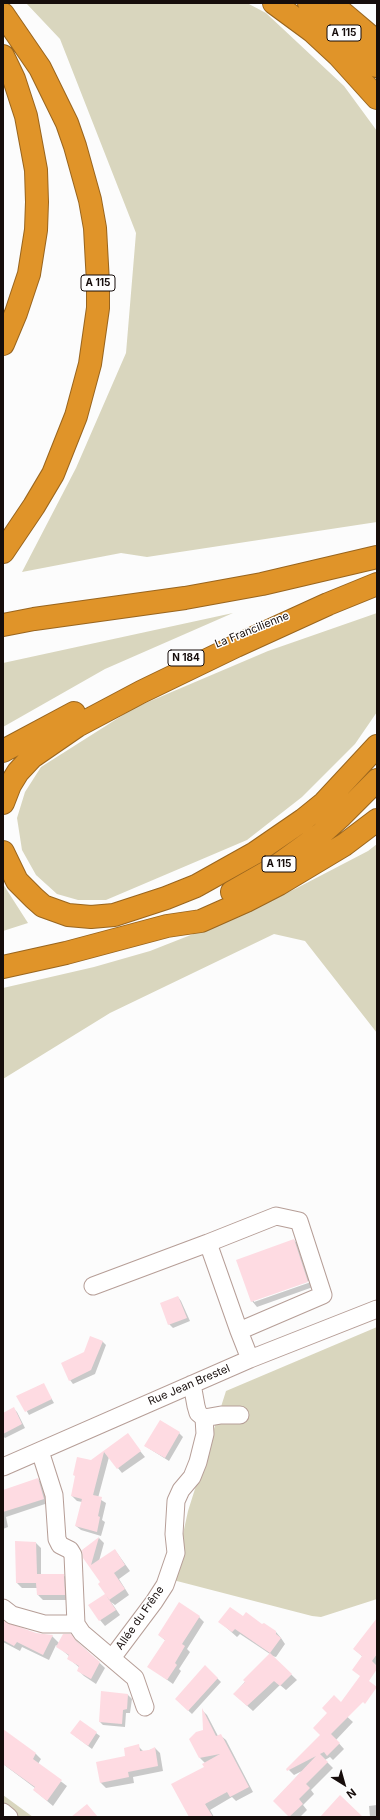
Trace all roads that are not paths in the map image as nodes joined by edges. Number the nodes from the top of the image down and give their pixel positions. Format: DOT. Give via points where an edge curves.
graph roads {
  1 [pos="274,3"];
  2 [pos="309,3"];
  3 [pos="330,3"];
  4 [pos="3,14"];
  5 [pos="377,42"];
  6 [pos="3,56"];
  7 [pos="377,66"];
  8 [pos="377,98"];
  9 [pos="3,344"];
  10 [pos="3,552"];
  11 [pos="377,557"];
  12 [pos="377,583"];
  13 [pos="101,609"];
  14 [pos="3,618"];
  15 [pos="3,625"];
  16 [pos="377,746"];
  17 [pos="3,751"];
  18 [pos="377,780"];
  19 [pos="3,804"];
  20 [pos="377,820"];
  21 [pos="3,852"];
  22 [pos="168,926"];
  23 [pos="3,967"];
  24 [pos="208,1243"];
  25 [pos="93,1286"];
  26 [pos="377,1310"];
  27 [pos="239,1331"];
  28 [pos="250,1359"];
  29 [pos="192,1384"];
  30 [pos="240,1415"];
  31 [pos="204,1418"];
  32 [pos="40,1450"];
  33 [pos="3,1467"];
  34 [pos="3,1608"];
  35 [pos="76,1624"];
  36 [pos="112,1658"];
  37 [pos="146,1707"];
  38 [pos="3,1812"];
  39 [pos="9,1817"];
  1 -- 8 [label="highway" via="334,51"];
  2 -- 7 [label="highway, A 115"];
  3 -- 5 [label="highway"];
  4 -- 10 [label="highway, A 115" via="40,68 64,116 75,146 90,200 98,283 98,308 91,357 76,416 52,474"];
  6 -- 9 [label="highway" via="14,79 26,116 36,170 37,202 36,230 29,274"];
  11 -- 13 [label="highway" via="262,584 185,598"];
  12 -- 17 [label="highway, La Francilienne / N 184" via="230,638 107,695"];
  12 -- 19 [label="highway" via="161,682 77,726 32,757 18,772"];
  13 -- 14 [label="highway"];
  13 -- 15 [label="highway"];
  16 -- 21 [label="highway" via="324,802 255,853 196,886 121,913 81,917 43,906 17,881"];
  18 -- 22 [label="highway, A 115" via="326,830 274,868 220,898 181,914"];
  20 -- 22 [label="highway" via="312,866 246,901 201,920"];
  22 -- 23 [label="highway, A 115"];
  24 -- 25 [label="street"];
  24 -- 27 [label="street"];
  24 -- 27 [label="street" via="276,1216 299,1221 322,1295"];
  26 -- 28 [label="street, Rue Jean Brestel"];
  27 -- 28 [label="street"];
  28 -- 29 [label="street, Rue Jean Brestel"];
  29 -- 31 [label="street" via="198,1413"];
  29 -- 32 [label="street, Rue Jean Brestel"];
  30 -- 31 [label="street"];
  31 -- 36 [label="street, Allée du Frêne" via="205,1434 198,1462 192,1477 176,1501 176,1553 165,1585"];
  32 -- 33 [label="street, Rue Jean Brestel"];
  32 -- 35 [label="street" via="54,1495 57,1539 60,1545 70,1550 73,1555"];
  34 -- 35 [label="street" via="12,1615 44,1624"];
  35 -- 36 [label="street" via="82,1633"];
  36 -- 37 [label="street" via="135,1678"];
  38 -- 39 [label="street"];
}
